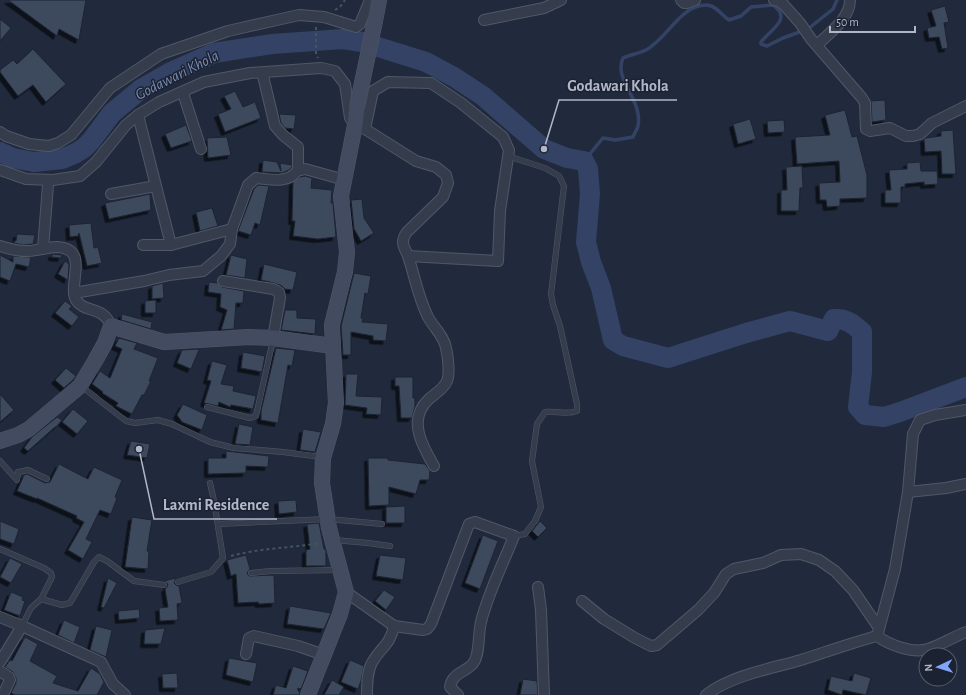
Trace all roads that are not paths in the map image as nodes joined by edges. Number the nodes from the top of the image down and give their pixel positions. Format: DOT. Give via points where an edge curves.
graph roads {
  1 [pos="370,0"];
  2 [pos="379,0"];
  3 [pos="561,0"];
  4 [pos="681,0"];
  5 [pos="695,0"];
  6 [pos="774,0"];
  7 [pos="850,0"];
  8 [pos="484,20"];
  9 [pos="814,42"];
  10 [pos="263,76"];
  11 [pos="346,84"];
  12 [pos="373,91"];
  13 [pos="183,93"];
  14 [pos="966,106"];
  15 [pos="138,115"];
  16 [pos="360,127"];
  17 [pos="0,132"];
  18 [pos="201,149"];
  19 [pos="508,156"];
  20 [pos="298,166"];
  21 [pos="0,170"];
  22 [pos="345,180"];
  23 [pos="48,185"];
  24 [pos="156,186"];
  25 [pos="111,194"];
  26 [pos="232,229"];
  27 [pos="171,245"];
  28 [pos="0,246"];
  29 [pos="143,246"];
  30 [pos="43,249"];
  31 [pos="408,256"];
  32 [pos="223,281"];
  33 [pos="74,293"];
  34 [pos="111,326"];
  35 [pos="273,338"];
  36 [pos="333,346"];
  37 [pos="80,386"];
  38 [pos="207,407"];
  39 [pos="966,410"];
  40 [pos="0,441"];
  41 [pos="323,458"];
  42 [pos="0,461"];
  43 [pos="434,466"];
  44 [pos="47,479"];
  45 [pos="210,483"];
  46 [pos="966,484"];
  47 [pos="908,492"];
  48 [pos="328,519"];
  49 [pos="218,524"];
  50 [pos="382,524"];
  51 [pos="514,536"];
  52 [pos="333,540"];
  53 [pos="390,546"];
  54 [pos="0,549"];
  55 [pos="341,570"];
  56 [pos="251,573"];
  57 [pos="178,582"];
  58 [pos="164,585"];
  59 [pos="538,587"];
  60 [pos="346,592"];
  61 [pos="41,599"];
  62 [pos="582,601"];
  63 [pos="0,618"];
  64 [pos="22,626"];
  65 [pos="394,626"];
  66 [pos="878,632"];
  67 [pos="966,632"];
  68 [pos="246,654"];
  69 [pos="324,655"];
  70 [pos="0,662"];
  71 [pos="0,671"];
  72 [pos="3,695"];
  73 [pos="125,695"];
  74 [pos="308,695"];
  75 [pos="367,695"];
  76 [pos="458,695"];
  77 [pos="544,695"];
  78 [pos="706,695"];
  1 -- 17 [label="street" via="360,24 356,27 324,17 299,15 228,30 161,54 110,88 71,135 58,143 49,146 29,144"];
  2 -- 16 [label="main road, bridge" via="357,107"];
  3 -- 8 [label="street" via="544,8"];
  4 -- 5 [label="street" via="684,3"];
  6 -- 9 [label="street" via="784,5"];
  7 -- 9 [label="street" via="844,19"];
  9 -- 14 [label="street" via="862,98 865,103 866,129 870,132 890,128 906,136 913,136"];
  10 -- 20 [label="street" via="275,126 298,147"];
  11 -- 12 [label="street"];
  11 -- 15 [label="street" via="335,71 322,68 250,73 204,82 159,102"];
  11 -- 16 [label="street" via="350,118"];
  12 -- 16 [label="street"];
  12 -- 19 [label="street" via="388,82 431,83 503,137 509,150"];
  13 -- 18 [label="street"];
  15 -- 21 [label="street" via="80,176 53,180 26,179"];
  15 -- 24 [label="street"];
  16 -- 22 [label="main road"];
  16 -- 31 [label="street" via="416,161 436,167 446,175 448,183 443,197 403,237 403,245"];
  19 -- 31 [label="street" via="501,205 498,261"];
  19 -- 51 [label="lane" via="545,168 559,176 564,186 551,294 577,404 577,411 571,414 545,412 537,424 532,461 541,506 526,534"];
  22 -- 26 [label="street" via="306,169 296,171 294,176 287,180 256,178 248,185"];
  22 -- 36 [label="main road" via="341,196 347,252 345,272 332,325"];
  23 -- 30 [label="street"];
  24 -- 25 [label="street"];
  24 -- 27 [label="street"];
  26 -- 27 [label="street"];
  26 -- 33 [label="street" via="230,244 221,256 203,271"];
  27 -- 29 [label="street"];
  28 -- 30 [label="street" via="29,251"];
  30 -- 33 [label="street" via="64,248 73,254 77,265"];
  31 -- 43 [label="street" via="421,302 440,332 446,346 448,362 448,380 440,391 427,401 418,421 419,438"];
  32 -- 35 [label="street" via="279,292"];
  33 -- 34 [label="street" via="82,306 101,313 108,318"];
  34 -- 35 [label="main road" via="164,342"];
  34 -- 37 [label="main road" via="96,361"];
  35 -- 36 [label="main road"];
  35 -- 38 [label="lane" via="256,416 250,418"];
  36 -- 41 [label="main road" via="336,404"];
  37 -- 40 [label="main road" via="29,429"];
  37 -- 41 [label="lane" via="126,421 135,423 158,420 210,442 234,448"];
  39 -- 47 [label="street" via="920,420 913,434"];
  41 -- 48 [label="main road" via="322,483"];
  42 -- 44 [label="lane" via="17,480 18,472 28,470"];
  45 -- 49 [label="lane"];
  46 -- 47 [label="street"];
  47 -- 66 [label="street" via="894,569"];
  48 -- 49 [label="lane"];
  48 -- 50 [label="lane"];
  48 -- 52 [label="main road"];
  49 -- 57 [label="lane" via="223,558 211,572"];
  51 -- 65 [label="street" via="475,522 469,524 428,629"];
  51 -- 76 [label="street" via="484,610 474,663 450,682 450,687"];
  52 -- 53 [label="lane"];
  52 -- 55 [label="main road"];
  54 -- 61 [label="lane" via="51,573 52,577"];
  55 -- 56 [label="lane" via="277,570"];
  55 -- 60 [label="main road"];
  58 -- 61 [label="lane" via="134,581 99,557 70,603 62,605"];
  59 -- 77 [label="street"];
  60 -- 65 [label="street"];
  60 -- 69 [label="main road"];
  61 -- 64 [label="lane" via="31,608"];
  62 -- 66 [label="street" via="634,638 651,646 657,645 698,610 714,593 726,574 734,569 763,563 781,555 801,554 819,560 835,571 853,590"];
  63 -- 64 [label="street"];
  64 -- 70 [label="street"];
  64 -- 73 [label="street" via="101,662 113,684"];
  65 -- 75 [label="street" via="389,642 372,662 367,681"];
  66 -- 67 [label="street" via="886,643 907,649 927,650"];
  66 -- 78 [label="street" via="810,657 731,681 716,687"];
  68 -- 69 [label="street" via="247,641 254,636"];
  69 -- 74 [label="main road"];
  71 -- 72 [label="street" via="10,680"];
}
